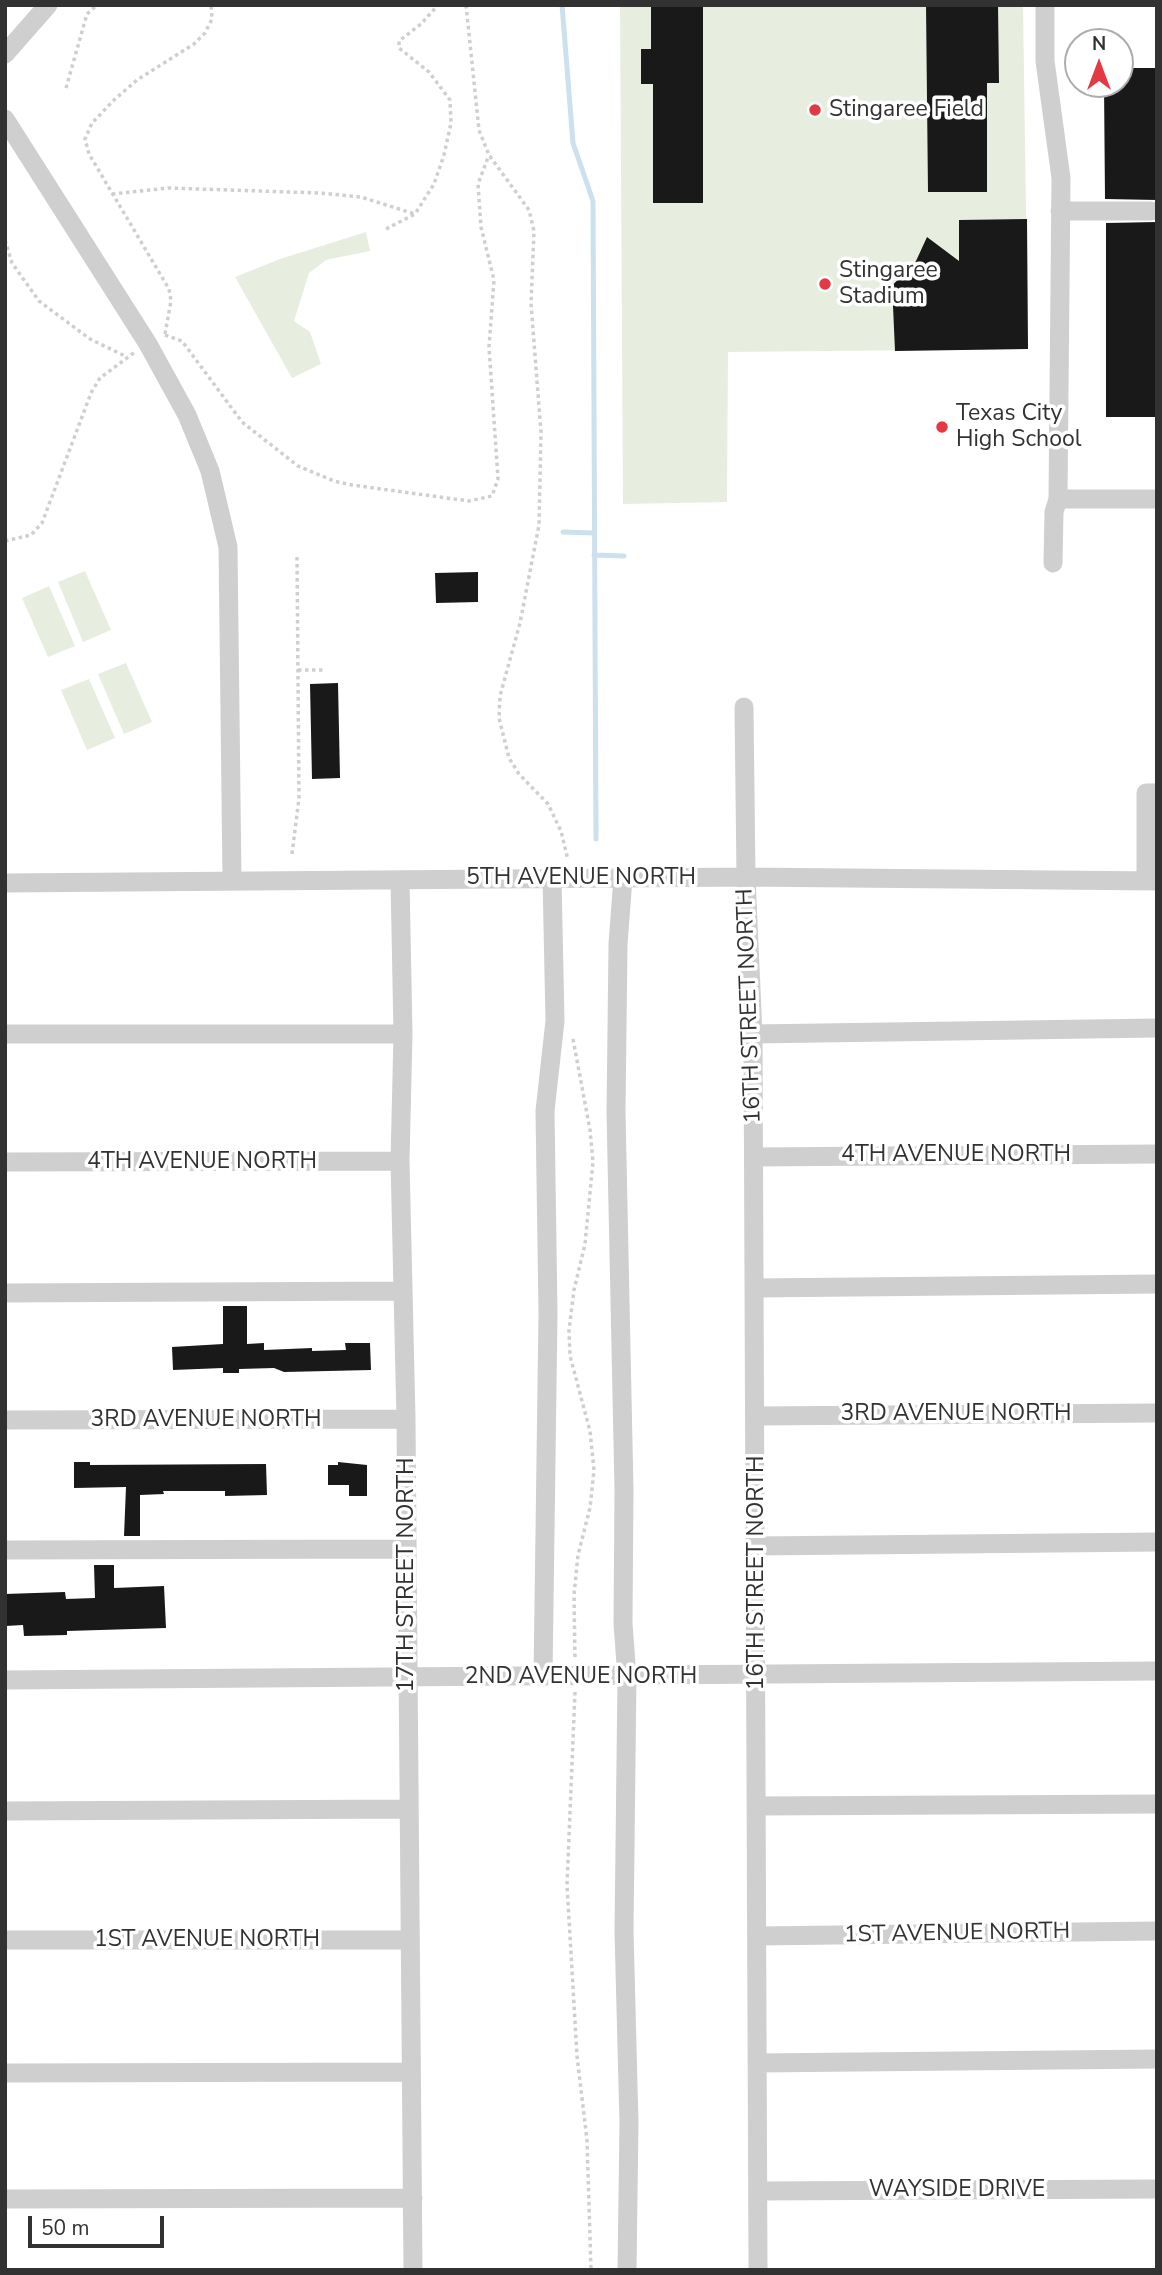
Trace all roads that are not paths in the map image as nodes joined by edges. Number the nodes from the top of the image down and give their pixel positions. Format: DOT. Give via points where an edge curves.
graph roads {
  1 [pos="48,5"];
  2 [pos="1045,5"];
  3 [pos="5,54"];
  4 [pos="5,119"];
  5 [pos="1060,211"];
  6 [pos="1151,211"];
  7 [pos="1058,499"];
  8 [pos="1157,499"];
  9 [pos="1054,563"];
  10 [pos="744,707"];
  11 [pos="1157,793"];
  12 [pos="746,877"];
  13 [pos="552,878"];
  14 [pos="623,878"];
  15 [pos="232,880"];
  16 [pos="400,880"];
  17 [pos="1151,881"];
  18 [pos="5,883"];
  19 [pos="1157,1028"];
  20 [pos="5,1034"];
  21 [pos="403,1034"];
  22 [pos="753,1034"];
  23 [pos="1157,1154"];
  24 [pos="754,1157"];
  25 [pos="400,1161"];
  26 [pos="5,1162"];
  27 [pos="1157,1284"];
  28 [pos="755,1288"];
  29 [pos="403,1291"];
  30 [pos="5,1293"];
  31 [pos="1157,1413"];
  32 [pos="756,1416"];
  33 [pos="406,1419"];
  34 [pos="5,1420"];
  35 [pos="1157,1542"];
  36 [pos="757,1546"];
  37 [pos="407,1549"];
  38 [pos="5,1550"];
  39 [pos="1157,1671"];
  40 [pos="757,1675"];
  41 [pos="626,1676"];
  42 [pos="543,1677"];
  43 [pos="408,1678"];
  44 [pos="5,1680"];
  45 [pos="1157,1804"];
  46 [pos="757,1806"];
  47 [pos="409,1809"];
  48 [pos="5,1811"];
  49 [pos="1157,1931"];
  50 [pos="758,1936"];
  51 [pos="5,1940"];
  52 [pos="410,1940"];
  53 [pos="1157,2059"];
  54 [pos="758,2063"];
  55 [pos="411,2072"];
  56 [pos="5,2073"];
  57 [pos="1157,2189"];
  58 [pos="758,2191"];
  59 [pos="413,2198"];
  60 [pos="5,2199"];
  61 [pos="414,2270"];
  62 [pos="627,2270"];
  63 [pos="758,2270"];
  1 -- 3 [label="street"];
  2 -- 5 [label="street" via="1045,61 1061,178"];
  4 -- 15 [label="street" via="148,344 187,415 210,471 228,547"];
  5 -- 6 [label="street"];
  5 -- 7 [label="street"];
  7 -- 8 [label="street"];
  7 -- 9 [label="street"];
  10 -- 12 [label="street, 16TH STREET NORTH"];
  11 -- 17 [label="street" via="1146,793"];
  12 -- 14 [label="street, 5TH AVENUE NORTH"];
  12 -- 17 [label="street, 5TH AVENUE NORTH"];
  12 -- 22 [label="street, 16TH STREET NORTH"];
  13 -- 14 [label="street, 5TH AVENUE NORTH"];
  13 -- 16 [label="street, 5TH AVENUE NORTH"];
  13 -- 42 [label="street" via="555,1021 545,1111 548,1313"];
  14 -- 41 [label="street" via="617,1112"];
  15 -- 16 [label="street, 5TH AVENUE NORTH"];
  15 -- 18 [label="street, 5TH AVENUE NORTH"];
  16 -- 21 [label="street, 17TH STREET NORTH"];
  19 -- 22 [label="street"];
  20 -- 21 [label="street"];
  21 -- 25 [label="street, 17TH STREET NORTH"];
  22 -- 24 [label="street, 16TH STREET NORTH"];
  23 -- 24 [label="street, 4TH AVENUE NORTH"];
  24 -- 28 [label="street, 16TH STREET NORTH"];
  25 -- 26 [label="street, 4TH AVENUE NORTH"];
  25 -- 29 [label="street, 17TH STREET NORTH"];
  27 -- 28 [label="street"];
  28 -- 32 [label="street, 16TH STREET NORTH"];
  29 -- 30 [label="street"];
  29 -- 33 [label="street, 17TH STREET NORTH"];
  31 -- 32 [label="street, 3RD AVENUE NORTH"];
  32 -- 36 [label="street, 16TH STREET NORTH"];
  33 -- 34 [label="street, 3RD AVENUE NORTH"];
  33 -- 37 [label="street, 17TH STREET NORTH"];
  35 -- 36 [label="street"];
  36 -- 40 [label="street, 16TH STREET NORTH"];
  37 -- 38 [label="street"];
  37 -- 43 [label="street, 17TH STREET NORTH"];
  39 -- 40 [label="street, 2ND AVENUE NORTH"];
  40 -- 41 [label="street, 2ND AVENUE NORTH"];
  40 -- 46 [label="street, 16TH STREET NORTH"];
  41 -- 42 [label="street, 2ND AVENUE NORTH"];
  41 -- 62 [label="street"];
  42 -- 43 [label="street, 2ND AVENUE NORTH"];
  43 -- 44 [label="street, 2ND AVENUE NORTH"];
  43 -- 47 [label="street, 17TH STREET NORTH"];
  45 -- 46 [label="street"];
  46 -- 50 [label="street, 16TH STREET NORTH"];
  47 -- 48 [label="street"];
  47 -- 52 [label="street, 17TH STREET NORTH"];
  49 -- 50 [label="street, 1ST AVENUE NORTH"];
  50 -- 54 [label="street, 16TH STREET NORTH"];
  51 -- 52 [label="street, 1ST AVENUE NORTH"];
  52 -- 55 [label="street, 17TH STREET NORTH"];
  53 -- 54 [label="street"];
  54 -- 58 [label="street, 16TH STREET NORTH"];
  55 -- 56 [label="street"];
  55 -- 59 [label="street, 17TH STREET NORTH"];
  57 -- 58 [label="street, WAYSIDE DRIVE"];
  58 -- 63 [label="street, 16TH STREET NORTH"];
  59 -- 60 [label="street"];
  59 -- 61 [label="street, 17TH STREET NORTH"];
}
